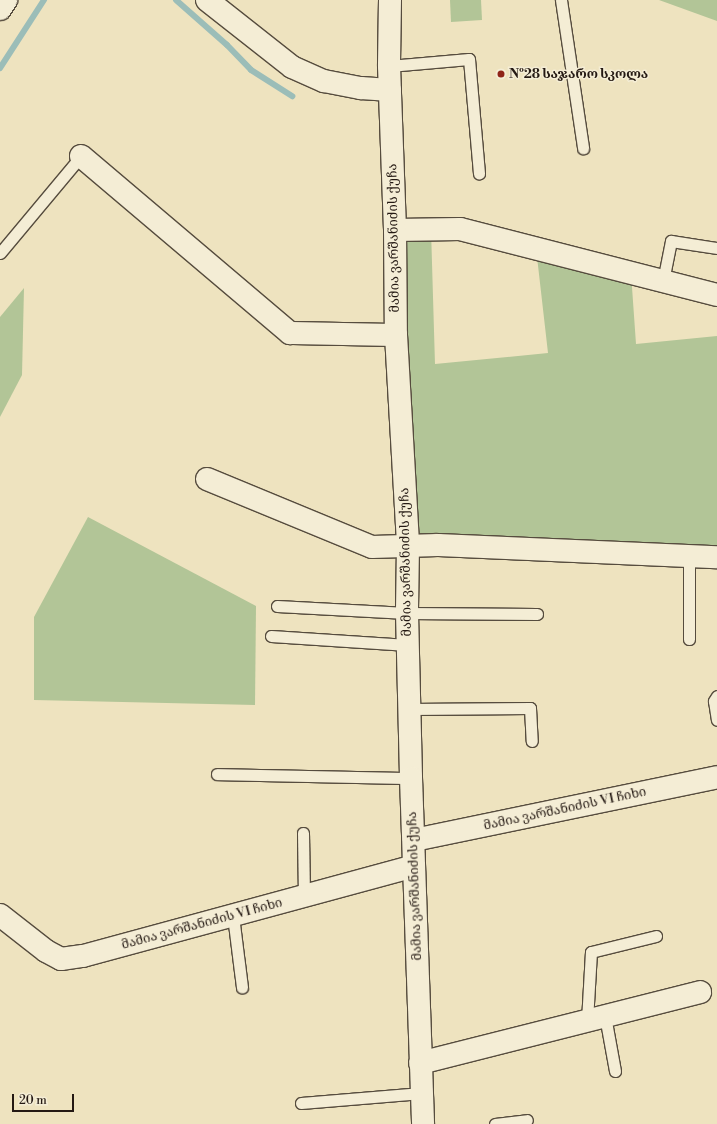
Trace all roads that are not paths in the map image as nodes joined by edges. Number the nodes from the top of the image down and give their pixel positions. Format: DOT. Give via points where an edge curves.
graph roads {
  1 [pos="6,0"];
  2 [pos="207,0"];
  3 [pos="390,0"];
  4 [pos="561,0"];
  5 [pos="0,9"];
  6 [pos="389,66"];
  7 [pos="390,90"];
  8 [pos="583,148"];
  9 [pos="81,156"];
  10 [pos="479,174"];
  11 [pos="395,230"];
  12 [pos="717,248"];
  13 [pos="0,253"];
  14 [pos="663,281"];
  15 [pos="717,295"];
  16 [pos="396,335"];
  17 [pos="207,479"];
  18 [pos="408,546"];
  19 [pos="689,556"];
  20 [pos="717,557"];
  21 [pos="276,606"];
  22 [pos="408,613"];
  23 [pos="537,614"];
  24 [pos="271,636"];
  25 [pos="689,639"];
  26 [pos="408,645"];
  27 [pos="717,696"];
  28 [pos="409,709"];
  29 [pos="717,720"];
  30 [pos="532,741"];
  31 [pos="217,774"];
  32 [pos="717,777"];
  33 [pos="411,778"];
  34 [pos="303,833"];
  35 [pos="414,840"];
  36 [pos="414,866"];
  37 [pos="304,896"];
  38 [pos="0,915"];
  39 [pos="234,916"];
  40 [pos="656,936"];
  41 [pos="242,987"];
  42 [pos="700,992"];
  43 [pos="596,1019"];
  44 [pos="420,1063"];
  45 [pos="615,1071"];
  46 [pos="422,1093"];
  47 [pos="301,1103"];
  48 [pos="527,1120"];
  49 [pos="423,1124"];
  50 [pos="495,1124"];
  1 -- 5 [label="street"];
  2 -- 7 [label="street" via="292,67 324,81"];
  3 -- 6 [label="street, მამია ვარშანიძის ქუჩა"];
  4 -- 8 [label="lane"];
  6 -- 7 [label="street, მამია ვარშანიძის ქუჩა"];
  6 -- 10 [label="lane" via="468,59"];
  7 -- 11 [label="street, მამია ვარშანიძის ქუჩა"];
  9 -- 13 [label="lane"];
  9 -- 16 [label="street" via="290,333"];
  11 -- 14 [label="street" via="460,229"];
  11 -- 16 [label="street, მამია ვარშანიძის ქუჩა"];
  12 -- 14 [label="lane" via="671,241"];
  14 -- 15 [label="street"];
  16 -- 18 [label="street, მამია ვარშანიძის ქუჩა"];
  17 -- 18 [label="street" via="372,547"];
  18 -- 19 [label="street" via="438,545"];
  18 -- 22 [label="street, მამია ვარშანიძის ქუჩა"];
  19 -- 20 [label="street"];
  19 -- 25 [label="lane"];
  21 -- 22 [label="lane"];
  22 -- 23 [label="lane"];
  22 -- 26 [label="street, მამია ვარშანიძის ქუჩა"];
  24 -- 26 [label="lane"];
  26 -- 28 [label="street, მამია ვარშანიძის ქუჩა"];
  27 -- 29 [label="lane" via="714,701"];
  28 -- 30 [label="lane" via="530,708"];
  28 -- 33 [label="street, მამია ვარშანიძის ქუჩა"];
  31 -- 33 [label="lane"];
  32 -- 35 [label="street, მამია ვარშანიძის VI ჩიხი"];
  33 -- 35 [label="street, მამია ვარშანიძის ქუჩა"];
  34 -- 37 [label="lane"];
  35 -- 36 [label="street, მამია ვარშანიძის ქუჩა"];
  36 -- 37 [label="street, მამია ვარშანიძის VI ჩიხი"];
  36 -- 44 [label="street, მამია ვარშანიძის ქუჩა"];
  37 -- 39 [label="street, მამია ვარშანიძის VI ჩიხი"];
  38 -- 39 [label="street, მამია ვარშანიძის VI ჩიხი" via="46,951 61,959 83,956"];
  39 -- 41 [label="lane"];
  40 -- 43 [label="lane" via="591,952"];
  42 -- 43 [label="street"];
  43 -- 44 [label="street"];
  43 -- 45 [label="lane"];
  44 -- 46 [label="street, მამია ვარშანიძის ქუჩა"];
  46 -- 47 [label="lane"];
  46 -- 49 [label="street, მამია ვარშანიძის ქუჩა"];
  48 -- 50 [label="lane"];
}
